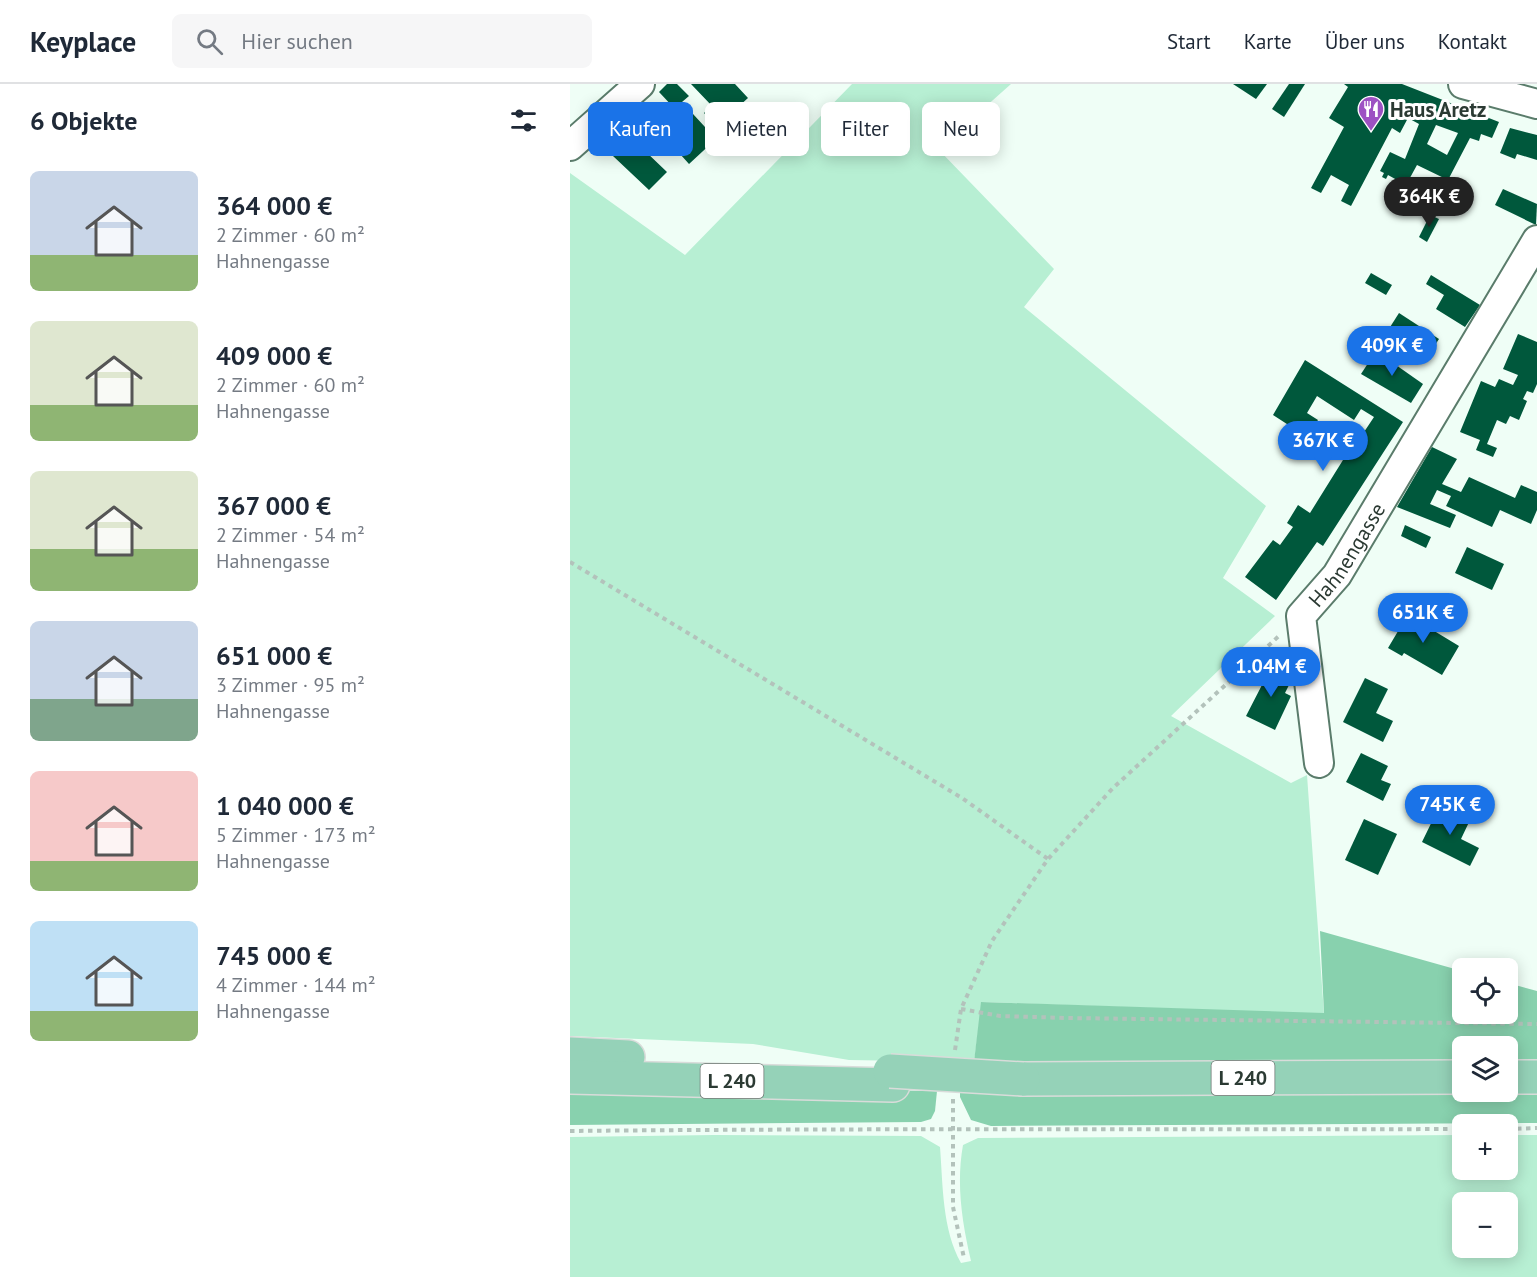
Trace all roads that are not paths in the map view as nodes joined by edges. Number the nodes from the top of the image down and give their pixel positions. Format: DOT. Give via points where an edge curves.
graph roads {
  1 [pos="640,84"];
  2 [pos="1481,87"];
  3 [pos="1537,104"];
  4 [pos="570,146"];
  5 [pos="1537,240"];
  6 [pos="1319,764"];
  7 [pos="570,1054"];
  8 [pos="570,1077"];
  9 [pos="1452,1077"];
  10 [pos="1518,1077"];
  11 [pos="1537,1077"];
  12 [pos="892,1078"];
  1 -- 4 [label="street"];
  2 -- 3 [label="street"];
  5 -- 6 [label="street, Hahnengasse" via="1336,574 1301,616"];
  7 -- 12 [label="main road, L 240"];
  8 -- 12 [label="main road, L 240"];
  9 -- 12 [label="main road, L 240, bridge"];
  10 -- 11 [label="main road"];
}
